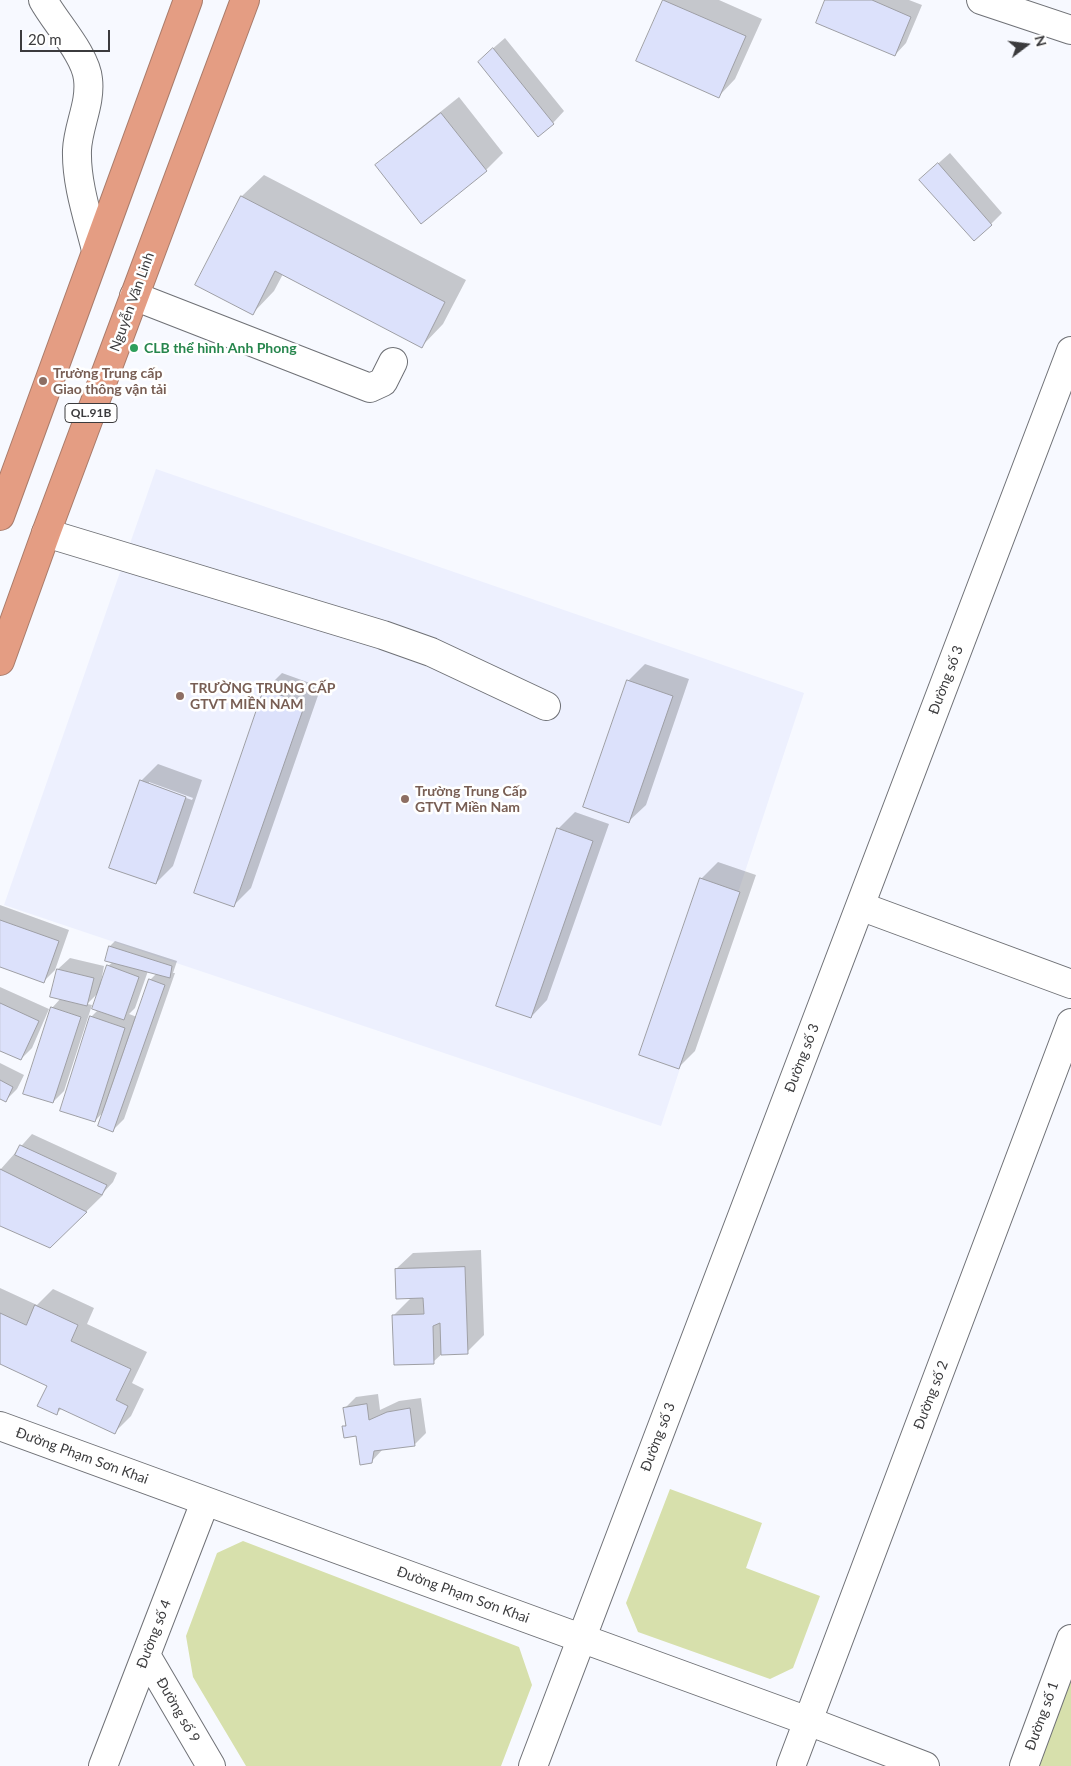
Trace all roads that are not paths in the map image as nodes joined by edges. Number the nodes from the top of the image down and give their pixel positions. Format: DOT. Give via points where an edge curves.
graph roads {
  1 [pos="188,0"];
  2 [pos="981,0"];
  3 [pos="45,3"];
  4 [pos="242,8"];
  5 [pos="1071,30"];
  6 [pos="96,250"];
  7 [pos="134,296"];
  8 [pos="1071,351"];
  9 [pos="393,362"];
  10 [pos="0,516"];
  11 [pos="46,533"];
  12 [pos="0,661"];
  13 [pos="546,706"];
  14 [pos="860,906"];
  15 [pos="1071,984"];
  16 [pos="1071,1023"];
  17 [pos="0,1426"];
  18 [pos="205,1502"];
  19 [pos="581,1638"];
  20 [pos="1071,1639"];
  21 [pos="146,1655"];
  22 [pos="808,1721"];
  23 [pos="103,1766"];
  24 [pos="211,1766"];
  25 [pos="533,1766"];
  26 [pos="791,1766"];
  27 [pos="925,1766"];
  28 [pos="1024,1766"];
  1 -- 6 [label="highway"];
  2 -- 5 [label="street"];
  3 -- 6 [label="street" via="81,58 88,78 87,106 77,147 77,169"];
  4 -- 7 [label="highway, Nguyễn Văn Linh / QL.91B"];
  6 -- 10 [label="highway"];
  7 -- 9 [label="street" via="370,388 383,382"];
  7 -- 11 [label="highway, Nguyễn Văn Linh / QL.91B"];
  8 -- 14 [label="street, Đường số 3"];
  11 -- 12 [label="highway, Nguyễn Văn Linh / QL.91B"];
  11 -- 13 [label="street" via="383,635 431,652"];
  14 -- 15 [label="street"];
  14 -- 19 [label="street, Đường số 3"];
  16 -- 22 [label="street, Đường số 2"];
  17 -- 18 [label="street, Đường Phạm Sơn Khai"];
  18 -- 19 [label="street, Đường Phạm Sơn Khai"];
  18 -- 21 [label="street, Đường số 4"];
  19 -- 22 [label="street, Đường Phạm Sơn Khai"];
  19 -- 25 [label="street, Đường số 3"];
  20 -- 28 [label="street, Đường số 1"];
  21 -- 23 [label="street, Đường số 4"];
  21 -- 24 [label="street, Đường số 9"];
  22 -- 26 [label="street, Đường số 2"];
  22 -- 27 [label="street, Đường Phạm Sơn Khai"];
}
